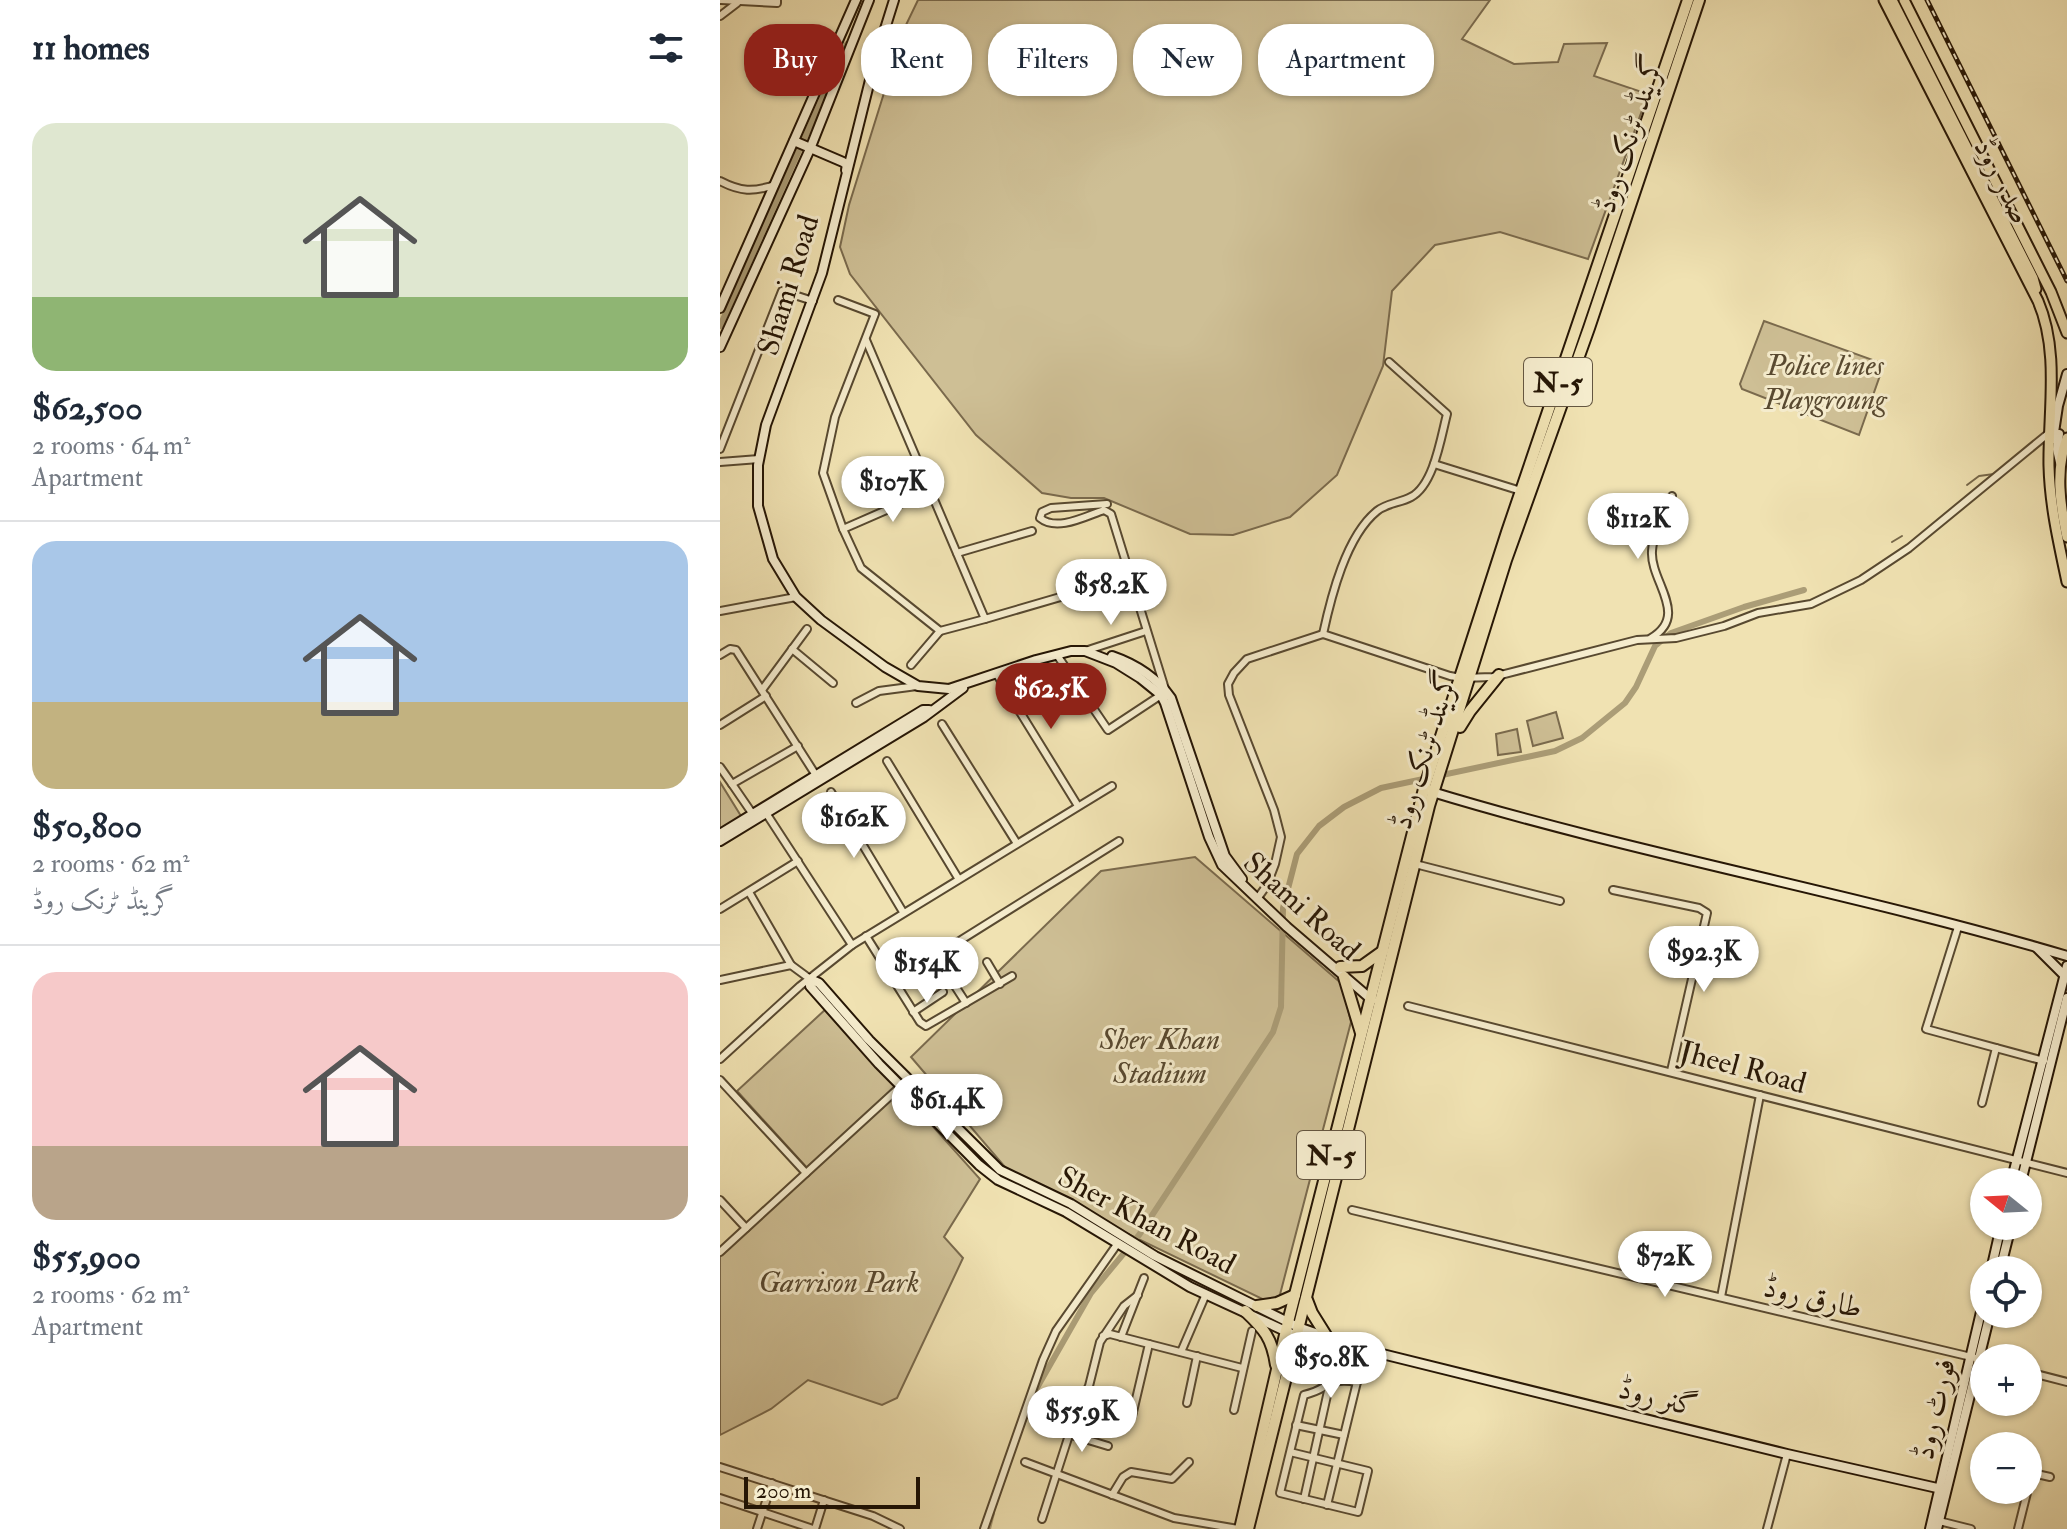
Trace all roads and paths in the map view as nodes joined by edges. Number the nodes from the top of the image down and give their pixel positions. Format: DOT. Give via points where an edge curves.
graph roads {
  1 [pos="721,0"];
  2 [pos="777,0"];
  3 [pos="856,0"];
  4 [pos="869,0"];
  5 [pos="894,0"];
  6 [pos="1688,0"];
  7 [pos="1699,0"];
  8 [pos="1884,0"];
  9 [pos="1892,0"];
  10 [pos="1904,0"];
  11 [pos="738,1"];
  12 [pos="720,16"];
  13 [pos="1681,36"];
  14 [pos="801,145"];
  15 [pos="720,181"];
  16 [pos="775,185"];
  17 [pos="838,201"];
  18 [pos="838,300"];
  19 [pos="813,301"];
  20 [pos="2038,301"];
  21 [pos="720,308"];
  22 [pos="2067,333"];
  23 [pos="866,340"];
  24 [pos="720,347"];
  25 [pos="1389,362"];
  26 [pos="2067,374"];
  27 [pos="2067,390"];
  28 [pos="2049,433"];
  29 [pos="2067,438"];
  30 [pos="720,449"];
  31 [pos="759,459"];
  32 [pos="720,462"];
  33 [pos="2060,462"];
  34 [pos="1434,464"];
  35 [pos="2049,468"];
  36 [pos="930,491"];
  37 [pos="1521,491"];
  38 [pos="1672,496"];
  39 [pos="1107,504"];
  40 [pos="843,529"];
  41 [pos="1032,531"];
  42 [pos="2067,537"];
  43 [pos="957,553"];
  44 [pos="1129,577"];
  45 [pos="2067,582"];
  46 [pos="796,597"];
  47 [pos="720,611"];
  48 [pos="985,619"];
  49 [pos="807,629"];
  50 [pos="940,631"];
  51 [pos="1146,631"];
  52 [pos="1323,634"];
  53 [pos="1648,639"];
  54 [pos="792,649"];
  55 [pos="1087,651"];
  56 [pos="720,655"];
  57 [pos="1057,655"];
  58 [pos="911,665"];
  59 [pos="996,673"];
  60 [pos="1499,675"];
  61 [pos="1466,678"];
  62 [pos="833,683"];
  63 [pos="967,685"];
  64 [pos="923,687"];
  65 [pos="1163,692"];
  66 [pos="764,693"];
  67 [pos="856,703"];
  68 [pos="931,710"];
  69 [pos="942,724"];
  70 [pos="720,725"];
  71 [pos="798,746"];
  72 [pos="1449,746"];
  73 [pos="887,761"];
  74 [pos="1438,766"];
  75 [pos="720,767"];
  76 [pos="818,777"];
  77 [pos="732,784"];
  78 [pos="1112,786"];
  79 [pos="1430,786"];
  80 [pos="831,792"];
  81 [pos="1078,806"];
  82 [pos="766,813"];
  83 [pos="754,816"];
  84 [pos="720,834"];
  85 [pos="720,841"];
  86 [pos="1119,841"];
  87 [pos="1016,842"];
  88 [pos="798,861"];
  89 [pos="1415,864"];
  90 [pos="958,878"];
  91 [pos="1613,890"];
  92 [pos="749,892"];
  93 [pos="1258,898"];
  94 [pos="1560,901"];
  95 [pos="720,909"];
  96 [pos="903,912"];
  97 [pos="1958,927"];
  98 [pos="866,936"];
  99 [pos="852,945"];
  100 [pos="2035,946"];
  101 [pos="1383,951"];
  102 [pos="2067,956"];
  103 [pos="987,962"];
  104 [pos="791,965"];
  105 [pos="2067,966"];
  106 [pos="1342,972"];
  107 [pos="1012,976"];
  108 [pos="2065,976"];
  109 [pos="810,979"];
  110 [pos="720,980"];
  111 [pos="894,982"];
  112 [pos="1000,984"];
  113 [pos="955,986"];
  114 [pos="943,992"];
  115 [pos="1376,998"];
  116 [pos="2067,998"];
  117 [pos="966,1003"];
  118 [pos="1408,1006"];
  119 [pos="913,1012"];
  120 [pos="1362,1035"];
  121 [pos="1996,1048"];
  122 [pos="720,1059"];
  123 [pos="2044,1061"];
  124 [pos="1671,1071"];
  125 [pos="720,1080"];
  126 [pos="901,1086"];
  127 [pos="1760,1095"];
  128 [pos="1982,1103"];
  129 [pos="2021,1162"];
  130 [pos="2018,1168"];
  131 [pos="2021,1168"];
  132 [pos="806,1173"];
  133 [pos="2067,1173"];
  134 [pos="720,1200"];
  135 [pos="1352,1210"];
  136 [pos="746,1228"];
  137 [pos="1126,1244"];
  138 [pos="720,1252"];
  139 [pos="1144,1278"];
  140 [pos="1206,1294"];
  141 [pos="1138,1295"];
  142 [pos="1301,1296"];
  143 [pos="1721,1297"];
  144 [pos="1257,1306"];
  145 [pos="1245,1311"];
  146 [pos="1292,1329"];
  147 [pos="1252,1331"];
  148 [pos="1103,1336"];
  149 [pos="1121,1337"];
  150 [pos="1322,1340"];
  151 [pos="1149,1344"];
  152 [pos="1181,1352"];
  153 [pos="1374,1352"];
  154 [pos="1197,1356"];
  155 [pos="1970,1357"];
  156 [pos="1289,1362"];
  157 [pos="1242,1368"];
  158 [pos="1277,1371"];
  159 [pos="2042,1376"];
  160 [pos="1330,1382"];
  161 [pos="1357,1382"];
  162 [pos="2067,1382"];
  163 [pos="1089,1386"];
  164 [pos="1970,1389"];
  165 [pos="1187,1403"];
  166 [pos="1234,1410"];
  167 [pos="1075,1412"];
  168 [pos="1132,1416"];
  169 [pos="1084,1417"];
  170 [pos="1296,1425"];
  171 [pos="1320,1430"];
  172 [pos="1344,1435"];
  173 [pos="1108,1446"];
  174 [pos="1290,1452"];
  175 [pos="1787,1454"];
  176 [pos="1313,1458"];
  177 [pos="1025,1462"];
  178 [pos="1189,1462"];
  179 [pos="1337,1464"];
  180 [pos="720,1467"];
  181 [pos="1057,1474"];
  182 [pos="2050,1477"];
  183 [pos="772,1483"];
  184 [pos="1943,1490"];
  185 [pos="1112,1495"];
  186 [pos="720,1498"];
  187 [pos="1304,1499"];
  188 [pos="824,1500"];
  189 [pos="1327,1505"];
  190 [pos="763,1512"];
  191 [pos="1042,1519"];
  192 [pos="1938,1525"];
  193 [pos="757,1529"];
  194 [pos="814,1529"];
  195 [pos="900,1529"];
  196 [pos="984,1529"];
  197 [pos="1239,1529"];
  198 [pos="1248,1529"];
  199 [pos="1767,1529"];
  200 [pos="1930,1529"];
  201 [pos="1971,1529"];
  202 [pos="2018,1529"];
  1 -- 11 [label="street"];
  2 -- 11 [label="street"];
  3 -- 14 [label="street"];
  4 -- 14 [label="street"];
  5 -- 17 [label="street, Shami Road"];
  6 -- 13 [label="highway, گرینڈ ٹرنک روڈ / N-5"];
  7 -- 13 [label="highway, گرینڈ ٹرنک روڈ / N-5"];
  8 -- 20 [label="main road, صدر روڈ"];
  9 -- 20 [label="main road" via="2028,268"];
  10 -- 22 [label="main road, صدر روڈ"];
  11 -- 12 [label="street"];
  13 -- 37 [label="highway, گرینڈ ٹرنک روڈ / N-5"];
  13 -- 61 [label="highway, گرینڈ ٹرنک روڈ / N-5" via="1594,314"];
  14 -- 16 [label="street"];
  14 -- 17 [label="street" via="847,165"];
  14 -- 24 [label="street"];
  15 -- 16 [label="street" via="754,192"];
  16 -- 21 [label="street"];
  17 -- 19 [label="street, Shami Road"];
  18 -- 23 [label="street" via="875,314"];
  19 -- 30 [label="street" via="782,291"];
  19 -- 31 [label="street, Shami Road" via="766,425"];
  20 -- 28 [label="main road, صدر روڈ" via="2050,349"];
  23 -- 36 [label="street"];
  23 -- 40 [label="street" via="835,417 823,465"];
  25 -- 34 [label="street" via="1447,414"];
  26 -- 35 [label="street"];
  27 -- 33 [label="street" via="2057,449"];
  28 -- 35 [label="main road, صدر روڈ"];
  28 -- 53 [label="street" via="1909,548 1861,580 1811,604"];
  29 -- 33 [label="main road"];
  31 -- 32 [label="street"];
  31 -- 46 [label="street, Shami Road" via="758,506 765,535"];
  33 -- 42 [label="main road"];
  34 -- 37 [label="street"];
  34 -- 52 [label="street" via="1420,491 1376,511 1357,537 1339,571"];
  35 -- 45 [label="main road, صدر روڈ"];
  36 -- 40 [label="street"];
  36 -- 43 [label="street"];
  37 -- 61 [label="highway, گرینڈ ٹرنک روڈ / N-5"];
  38 -- 53 [label="street" via="1652,550 1669,615 1665,627"];
  39 -- 44 [label="street, Shami Road" via="1051,508 1040,518 1050,524 1104,510 1111,514"];
  40 -- 50 [label="street" via="861,568"];
  41 -- 43 [label="street"];
  43 -- 48 [label="street"];
  44 -- 48 [label="street"];
  44 -- 51 [label="street, Shami Road"];
  46 -- 47 [label="street"];
  46 -- 64 [label="street, Shami Road" via="874,660"];
  48 -- 50 [label="street"];
  49 -- 54 [label="street"];
  50 -- 58 [label="street"];
  51 -- 55 [label="street"];
  51 -- 65 [label="street, Shami Road"];
  52 -- 61 [label="street"];
  52 -- 93 [label="street" via="1247,659 1228,684 1281,837"];
  53 -- 60 [label="street"];
  54 -- 62 [label="street"];
  54 -- 66 [label="street"];
  55 -- 57 [label="street"];
  55 -- 65 [label="street"];
  56 -- 66 [label="street" via="736,650"];
  57 -- 59 [label="street"];
  57 -- 65 [label="street" via="1108,730"];
  59 -- 63 [label="street"];
  59 -- 81 [label="street"];
  60 -- 61 [label="street"];
  60 -- 72 [label="highway"];
  61 -- 72 [label="highway, گرینڈ ٹرنک روڈ / N-5"];
  61 -- 74 [label="highway, گرینڈ ٹرنک روڈ / N-5"];
  63 -- 64 [label="street"];
  63 -- 68 [label="street"];
  64 -- 67 [label="street" via="879,691"];
  64 -- 68 [label="street" via="931,696"];
  65 -- 93 [label="street, Shami Road" via="1217,855 1228,873"];
  66 -- 70 [label="street"];
  66 -- 71 [label="street"];
  68 -- 76 [label="street"];
  69 -- 87 [label="street"];
  71 -- 76 [label="street"];
  71 -- 77 [label="street"];
  72 -- 74 [label="highway, گرینڈ ٹرنک روڈ / N-5"];
  73 -- 90 [label="street"];
  74 -- 79 [label="highway, گرینڈ ٹرنک روڈ / N-5"];
  75 -- 77 [label="street"];
  76 -- 82 [label="street"];
  76 -- 83 [label="street"];
  77 -- 83 [label="street"];
  78 -- 81 [label="street"];
  79 -- 89 [label="highway, گرینڈ ٹرنک روڈ / N-5"];
  79 -- 97 [label="street" via="1549,826"];
  79 -- 101 [label="highway, گرینڈ ٹرنک روڈ / N-5"];
  80 -- 96 [label="street"];
  81 -- 87 [label="street"];
  82 -- 83 [label="street"];
  82 -- 88 [label="street"];
  83 -- 84 [label="street"];
  83 -- 85 [label="street"];
  86 -- 111 [label="street"];
  87 -- 90 [label="street"];
  88 -- 92 [label="street"];
  88 -- 99 [label="street"];
  89 -- 94 [label="street"];
  89 -- 115 [label="highway, گرینڈ ٹرنک روڈ / N-5"];
  90 -- 96 [label="street"];
  91 -- 124 [label="street" via="1707,913"];
  92 -- 95 [label="street"];
  92 -- 104 [label="street"];
  93 -- 106 [label="street, Shami Road"];
  96 -- 98 [label="street"];
  97 -- 100 [label="street"];
  97 -- 121 [label="street" via="1926,1029"];
  98 -- 99 [label="street"];
  98 -- 111 [label="street"];
  99 -- 109 [label="street"];
  100 -- 102 [label="street"];
  100 -- 108 [label="street"];
  101 -- 106 [label="highway"];
  101 -- 115 [label="highway, گرینڈ ٹرنک روڈ / N-5"];
  103 -- 112 [label="street"];
  104 -- 109 [label="street"];
  104 -- 110 [label="street"];
  105 -- 108 [label="street"];
  106 -- 115 [label="street, Shami Road"];
  106 -- 120 [label="highway"];
  107 -- 112 [label="street"];
  108 -- 123 [label="street"];
  109 -- 122 [label="street"];
  109 -- 126 [label="street" via="810,986"];
  109 -- 137 [label="street, Sher Khan Road" via="1000,1170 1071,1204"];
  111 -- 119 [label="street"];
  112 -- 117 [label="street"];
  113 -- 117 [label="street"];
  114 -- 119 [label="street"];
  115 -- 120 [label="highway, گرینڈ ٹرنک روڈ / N-5"];
  115 -- 142 [label="highway, گرینڈ ٹرنک روڈ / N-5"];
  116 -- 129 [label="street"];
  117 -- 119 [label="street" via="926,1026"];
  118 -- 124 [label="street, Jheel Road"];
  120 -- 142 [label="highway, گرینڈ ٹرنک روڈ / N-5"];
  121 -- 123 [label="street"];
  121 -- 128 [label="street"];
  123 -- 129 [label="street"];
  124 -- 127 [label="street, Jheel Road"];
  125 -- 132 [label="street"];
  126 -- 132 [label="street"];
  126 -- 137 [label="street" via="992,1175"];
  127 -- 129 [label="street, Jheel Road"];
  127 -- 143 [label="street"];
  129 -- 130 [label="street"];
  129 -- 131 [label="street"];
  129 -- 133 [label="street, Jheel Road"];
  132 -- 136 [label="street"];
  134 -- 136 [label="street"];
  135 -- 143 [label="street, طارق روڈ"];
  136 -- 138 [label="street"];
  137 -- 140 [label="street" via="1161,1271"];
  137 -- 144 [label="street, Sher Khan Road"];
  137 -- 196 [label="street" via="1056,1331"];
  139 -- 141 [label="street"];
  140 -- 145 [label="street"];
  140 -- 152 [label="street"];
  141 -- 148 [label="street"];
  141 -- 149 [label="street"];
  142 -- 144 [label="highway"];
  142 -- 146 [label="highway, گرینڈ ٹرنک روڈ / N-5"];
  142 -- 150 [label="highway"];
  143 -- 155 [label="street, طارق روڈ"];
  144 -- 146 [label="street, Sher Khan Road"];
  145 -- 146 [label="street"];
  145 -- 158 [label="highway" via="1273,1345"];
  146 -- 150 [label="street, گنر روڈ"];
  146 -- 156 [label="highway, گرینڈ ٹرنک روڈ / N-5"];
  146 -- 158 [label="highway, گرینڈ ٹرنک روڈ / N-5"];
  147 -- 157 [label="street"];
  148 -- 149 [label="street"];
  148 -- 163 [label="street"];
  149 -- 151 [label="street"];
  150 -- 153 [label="street, گنر روڈ"];
  150 -- 156 [label="highway"];
  151 -- 152 [label="street"];
  151 -- 168 [label="street"];
  152 -- 154 [label="street"];
  153 -- 161 [label="street"];
  153 -- 175 [label="street, گنر روڈ"];
  154 -- 157 [label="street"];
  154 -- 165 [label="street"];
  156 -- 198 [label="highway, گرینڈ ٹرنک روڈ / N-5"];
  157 -- 166 [label="street"];
  158 -- 197 [label="highway, گرینڈ ٹرنک روڈ / N-5"];
  159 -- 162 [label="street"];
  160 -- 161 [label="street"];
  160 -- 170 [label="street" via="1304,1395"];
  160 -- 171 [label="street"];
  161 -- 172 [label="street"];
  163 -- 167 [label="street"];
  163 -- 169 [label="street"];
  164 -- 184 [label="street, فورٹ روڈ"];
  170 -- 171 [label="street"];
  170 -- 174 [label="street"];
  171 -- 172 [label="street"];
  171 -- 176 [label="street"];
  172 -- 179 [label="street"];
  173 -- 181 [label="street" via="1067,1434"];
  174 -- 176 [label="street"];
  174 -- 187 [label="street" via="1280,1493"];
  175 -- 184 [label="street, گنر روڈ"];
  175 -- 199 [label="street"];
  176 -- 179 [label="street"];
  176 -- 187 [label="street"];
  177 -- 181 [label="street"];
  178 -- 185 [label="street" via="1172,1479 1131,1472"];
  179 -- 189 [label="street"];
  179 -- 189 [label="street" via="1368,1471 1358,1512"];
  180 -- 183 [label="street"];
  181 -- 185 [label="street"];
  181 -- 191 [label="street"];
  182 -- 202 [label="street" via="2032,1473"];
  183 -- 188 [label="street"];
  183 -- 190 [label="street"];
  184 -- 192 [label="street, فورٹ روڈ"];
  184 -- 200 [label="street, فورٹ روڈ"];
  185 -- 197 [label="street" via="1174,1518"];
  186 -- 190 [label="street"];
  187 -- 189 [label="street"];
  188 -- 194 [label="street"];
  188 -- 195 [label="street"];
  190 -- 193 [label="street"];
  190 -- 194 [label="street"];
  192 -- 201 [label="street"];
}
